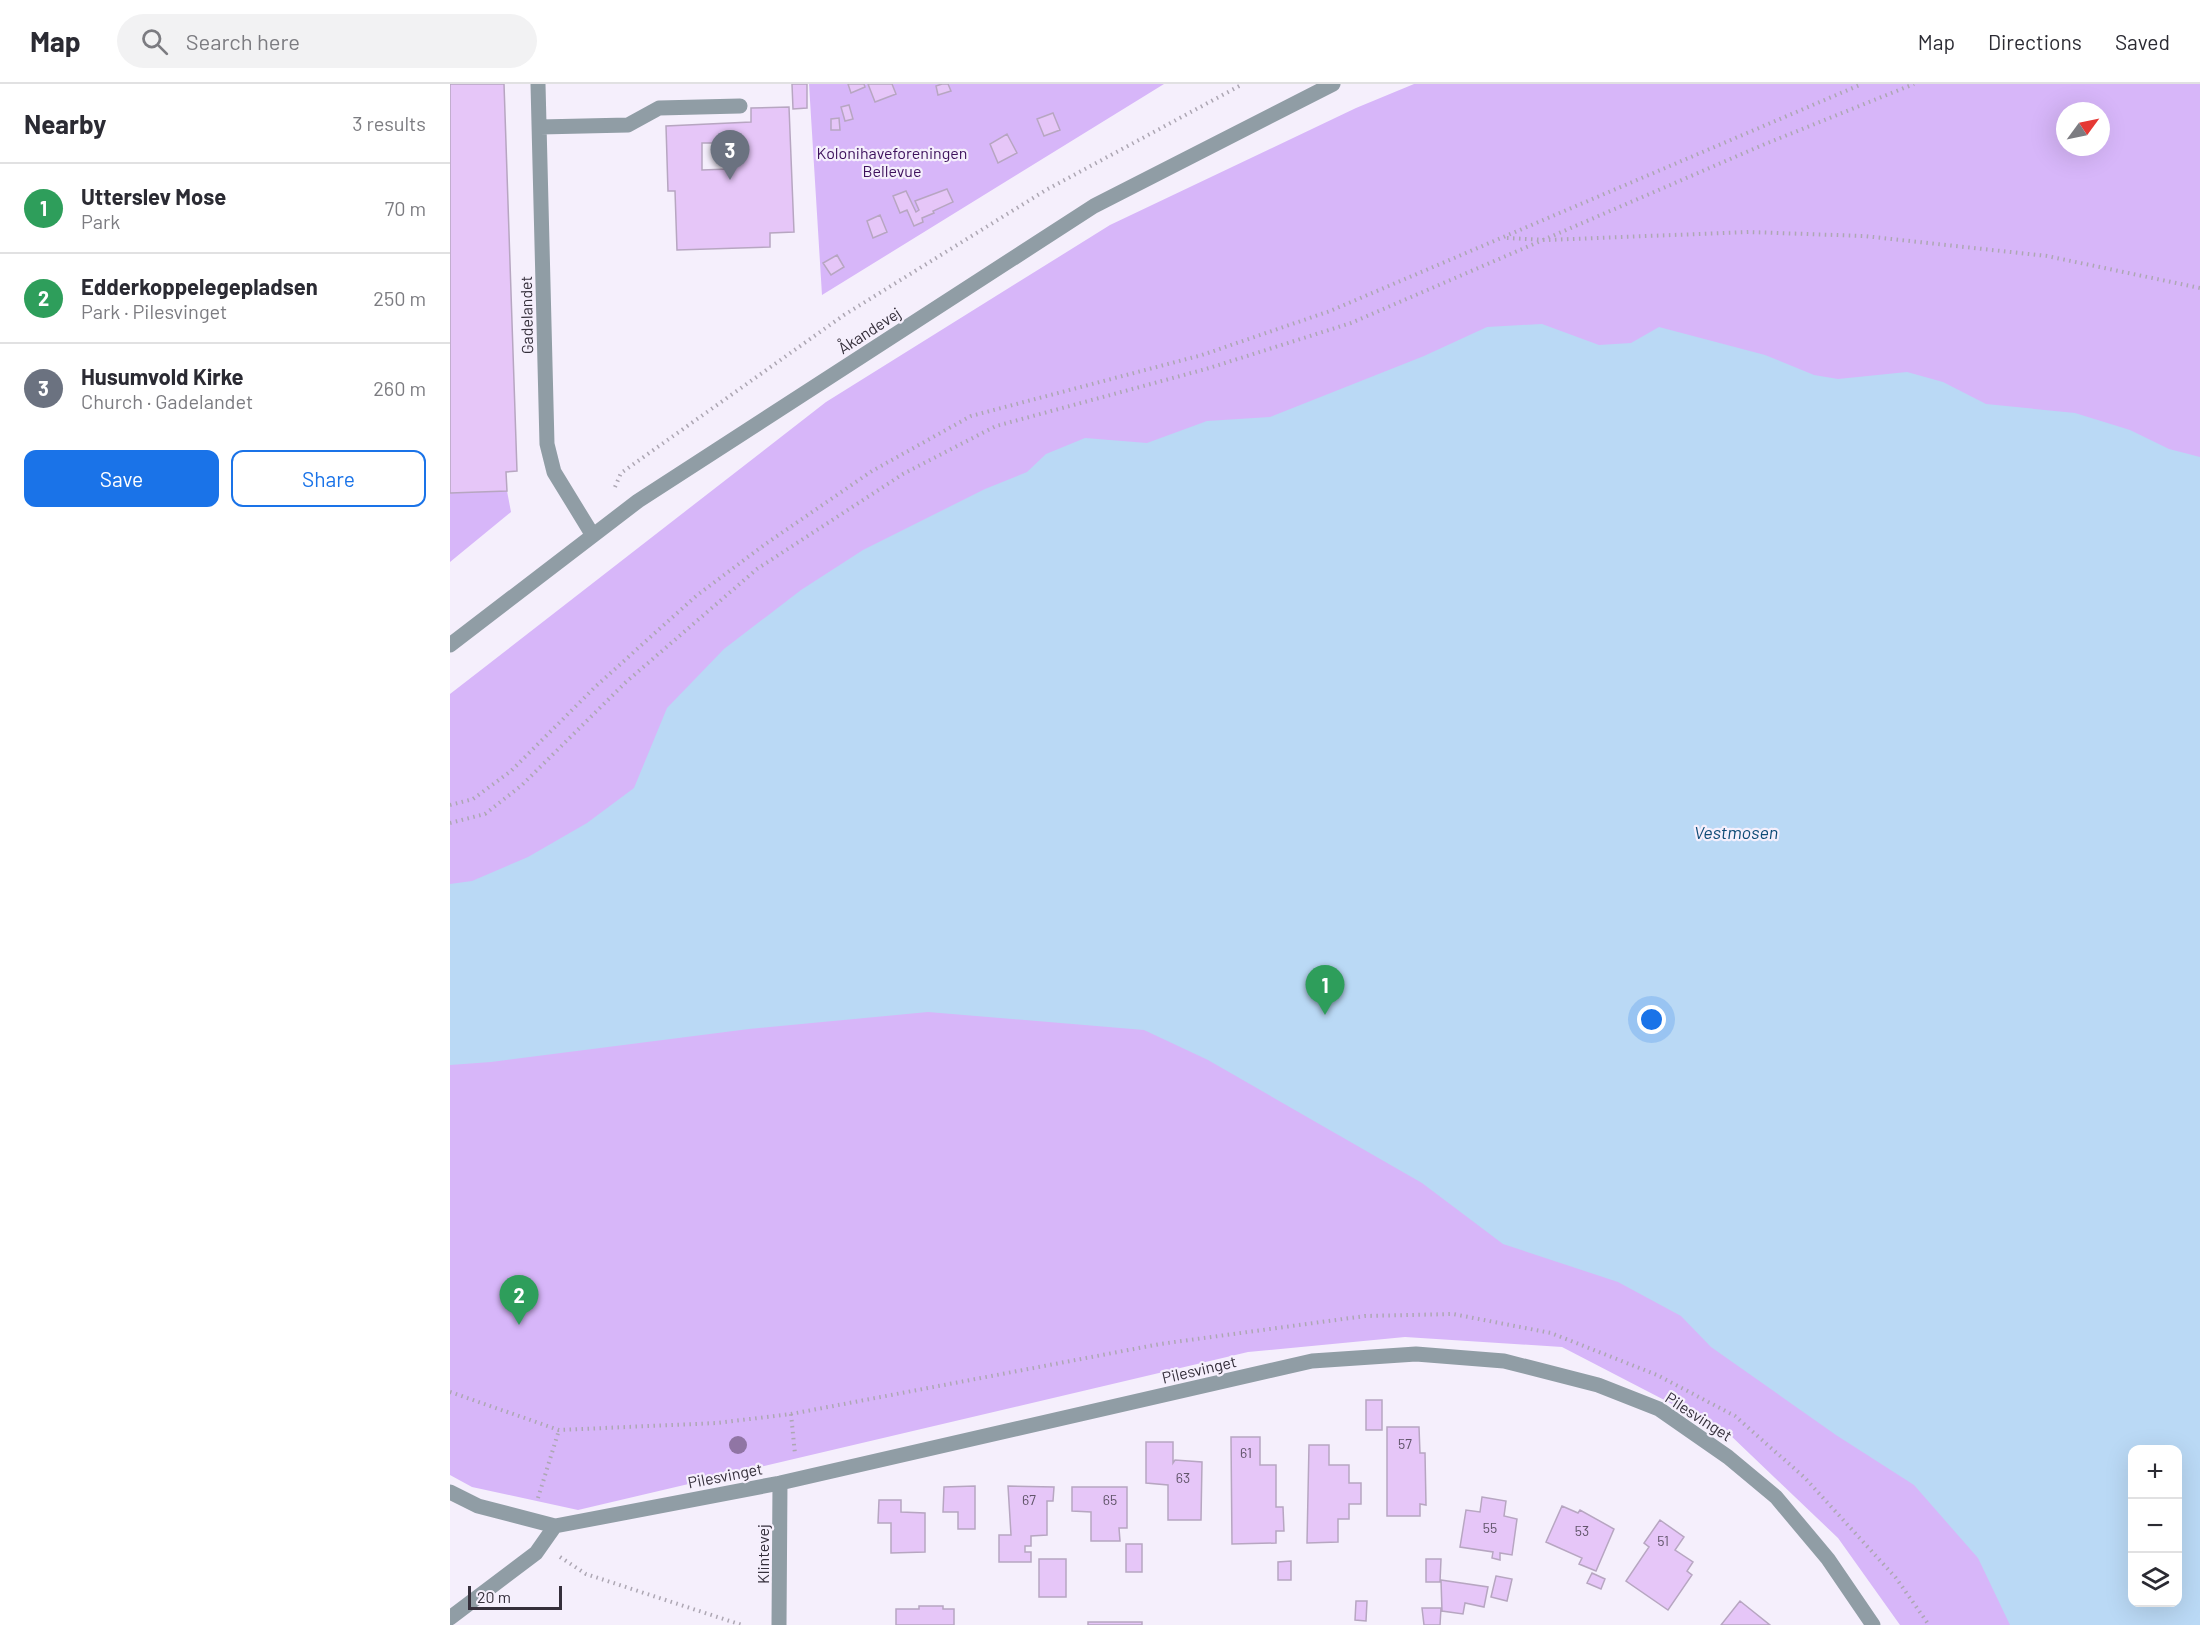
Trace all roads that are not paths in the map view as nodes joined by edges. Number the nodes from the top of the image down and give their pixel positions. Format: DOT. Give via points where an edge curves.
graph roads {
  1 [pos="538,84"];
  2 [pos="1333,84"];
  3 [pos="740,106"];
  4 [pos="540,127"];
  5 [pos="592,534"];
  6 [pos="450,645"];
  7 [pos="780,1483"];
  8 [pos="450,1492"];
  9 [pos="555,1526"];
  10 [pos="450,1618"];
  11 [pos="779,1625"];
  12 [pos="1873,1625"];
  1 -- 4 [label="street, Gadelandet"];
  2 -- 5 [label="street, Åkandevej" via="1094,206"];
  3 -- 4 [label="street" via="659,108 628,125"];
  4 -- 5 [label="street, Gadelandet" via="547,444 554,472"];
  5 -- 6 [label="street, Åkandevej"];
  7 -- 9 [label="street, Pilesvinget"];
  7 -- 11 [label="street, Klintevej"];
  7 -- 12 [label="street, Pilesvinget" via="1312,1361 1416,1354 1504,1361 1598,1385 1659,1409 1728,1457 1776,1497 1828,1559"];
  8 -- 9 [label="street, Pilesvinget" via="478,1506"];
  9 -- 10 [label="street" via="536,1553"];
}
